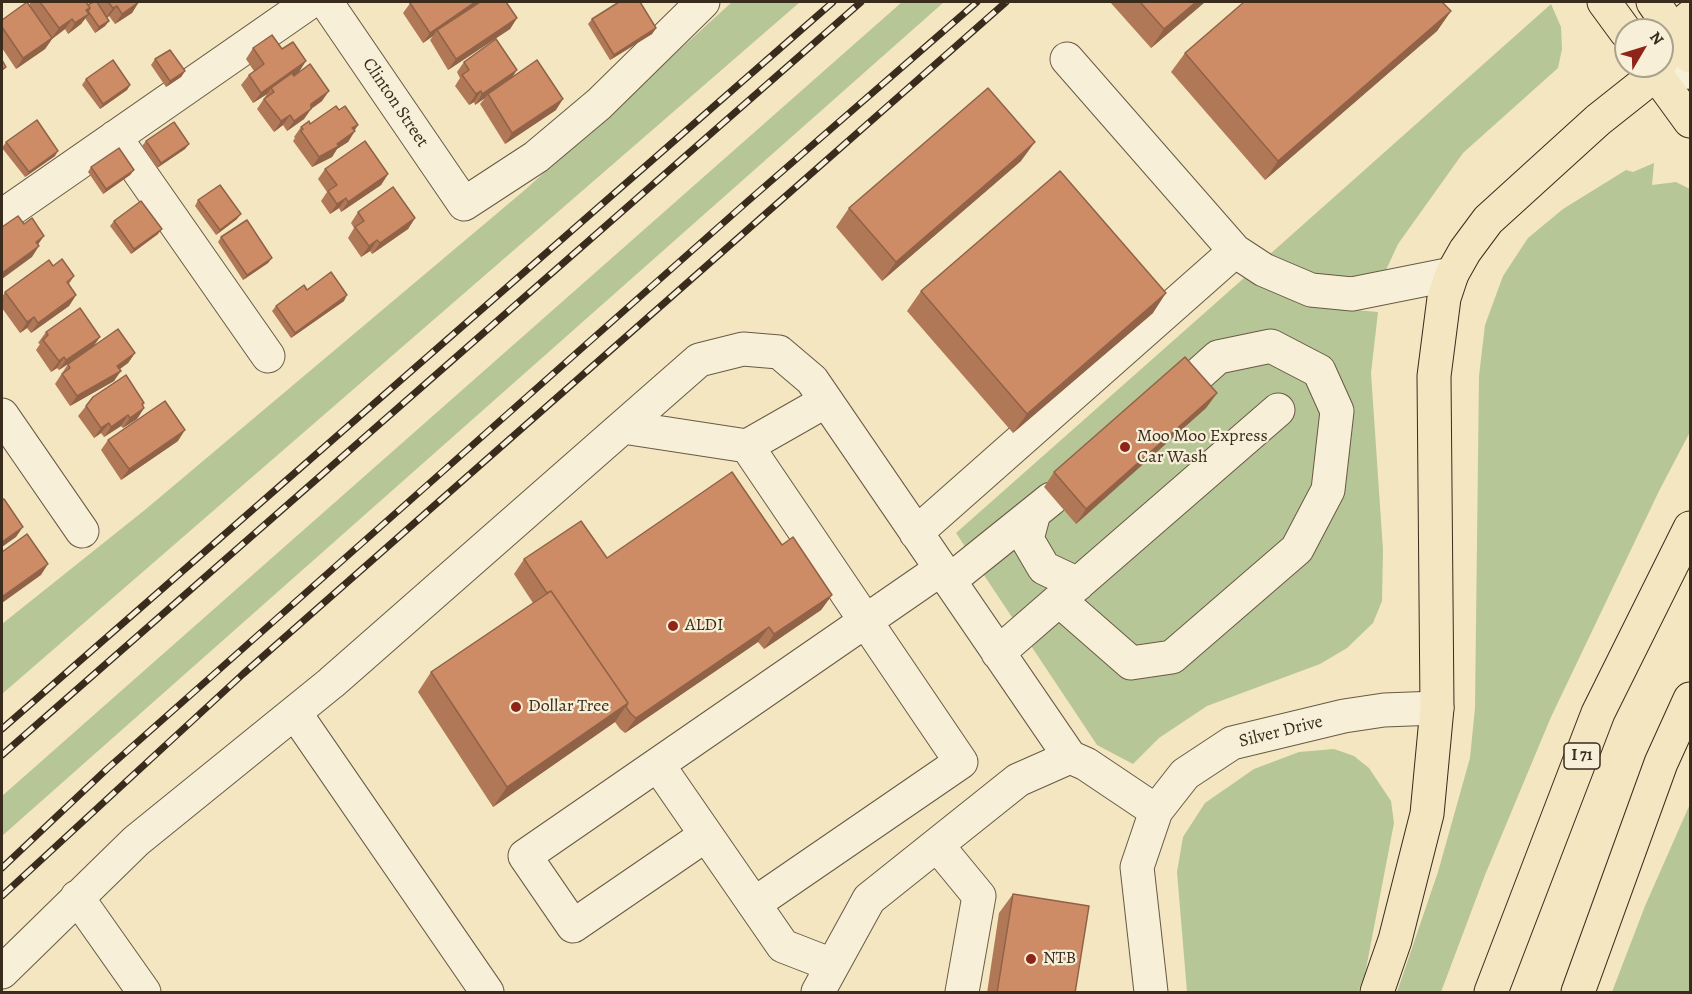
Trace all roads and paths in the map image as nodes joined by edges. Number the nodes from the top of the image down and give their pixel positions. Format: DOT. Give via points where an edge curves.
graph roads {
  1 [pos="310,2"];
  2 [pos="326,2"];
  3 [pos="1604,2"];
  4 [pos="1653,2"];
  5 [pos="684,9"];
  6 [pos="1616,18"];
  7 [pos="1658,18"];
  8 [pos="1067,58"];
  9 [pos="1674,58"];
  10 [pos="1674,69"];
  11 [pos="1690,72"];
  12 [pos="1643,78"];
  13 [pos="1690,121"];
  14 [pos="116,137"];
  15 [pos="2,216"];
  16 [pos="1235,251"];
  17 [pos="1452,274"];
  18 [pos="268,356"];
  19 [pos="1189,383"];
  20 [pos="826,401"];
  21 [pos="1278,410"];
  22 [pos="2,416"];
  23 [pos="623,427"];
  24 [pos="747,446"];
  25 [pos="1690,528"];
  26 [pos="82,531"];
  27 [pos="916,533"];
  28 [pos="945,575"];
  29 [pos="1069,592"];
  30 [pos="865,621"];
  31 [pos="998,653"];
  32 [pos="1690,699"];
  33 [pos="1437,708"];
  34 [pos="295,713"];
  35 [pos="1070,757"];
  36 [pos="658,765"];
  37 [pos="1156,812"];
  38 [pos="706,835"];
  39 [pos="937,845"];
  40 [pos="979,896"];
  41 [pos="77,897"];
  42 [pos="1011,901"];
  43 [pos="754,904"];
  44 [pos="2,972"];
  45 [pos="825,979"];
  46 [pos="135,987"];
  47 [pos="487,993"];
  48 [pos="962,993"];
  49 [pos="1151,993"];
  50 [pos="1377,993"];
  51 [pos="1491,993"];
  52 [pos="1578,993"];
  1 -- 14 [label="street"];
  2 -- 5 [label="street, Clinton Street" via="464,204 536,157 599,104"];
  3 -- 6 [label="main road"];
  4 -- 7 [label="main road"];
  8 -- 16 [label="street"];
  9 -- 11 [label="street"];
  10 -- 13 [label="main road"];
  12 -- 17 [label="main road" via="1488,220"];
  14 -- 15 [label="street"];
  14 -- 18 [label="street"];
  16 -- 17 [label="street" via="1264,270 1311,291 1352,294"];
  16 -- 27 [label="street"];
  17 -- 33 [label="main road" via="1444,298 1434,376"];
  19 -- 29 [label="street" via="1218,357 1271,346 1319,371 1336,411 1328,490 1297,549 1172,657 1131,663"];
  20 -- 23 [label="street" via="812,380 779,352 743,349 699,360"];
  20 -- 24 [label="street"];
  20 -- 27 [label="street"];
  21 -- 29 [label="street"];
  22 -- 26 [label="street"];
  23 -- 24 [label="street"];
  23 -- 34 [label="street"];
  24 -- 30 [label="street"];
  25 -- 51 [label="main road, I 71" via="1598,713"];
  27 -- 28 [label="street"];
  28 -- 29 [label="street" via="1042,506 1027,539 1044,568"];
  28 -- 30 [label="street"];
  28 -- 31 [label="street"];
  29 -- 31 [label="street"];
  30 -- 36 [label="street"];
  30 -- 43 [label="street" via="961,762"];
  31 -- 35 [label="street"];
  32 -- 52 [label="main road" via="1661,763"];
  33 -- 37 [label="street, Silver Drive" via="1344,716 1232,743 1185,774"];
  33 -- 50 [label="main road" via="1426,814 1395,940"];
  34 -- 41 [label="street" via="136,841"];
  34 -- 47 [label="street"];
  35 -- 37 [label="street"];
  35 -- 39 [label="street" via="1018,780"];
  36 -- 38 [label="street"];
  36 -- 38 [label="street" via="525,856 573,926"];
  37 -- 49 [label="street, Silver Drive" via="1137,867"];
  38 -- 43 [label="street"];
  39 -- 40 [label="street"];
  39 -- 45 [label="street" via="869,899"];
  40 -- 42 [label="street"];
  40 -- 48 [label="street"];
  41 -- 44 [label="street"];
  41 -- 46 [label="street"];
  43 -- 45 [label="street" via="783,946"];
}
